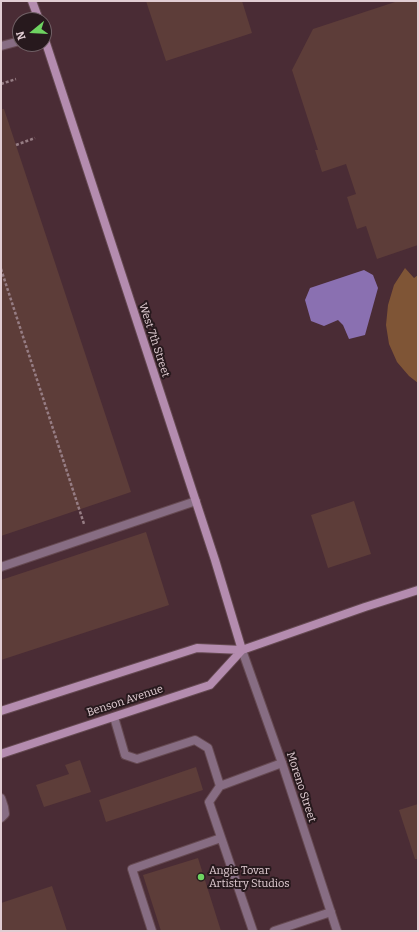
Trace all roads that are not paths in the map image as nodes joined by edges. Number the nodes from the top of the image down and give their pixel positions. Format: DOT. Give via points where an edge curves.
graph roads {
  1 [pos="32,1"];
  2 [pos="36,12"];
  3 [pos="12,43"];
  4 [pos="1,46"];
  5 [pos="49,52"];
  6 [pos="196,502"];
  7 [pos="1,567"];
  8 [pos="418,590"];
  9 [pos="242,650"];
  10 [pos="1,711"];
  11 [pos="114,716"];
  12 [pos="1,754"];
  13 [pos="282,763"];
  14 [pos="220,786"];
  15 [pos="1,798"];
  16 [pos="1,818"];
  17 [pos="221,838"];
  18 [pos="331,912"];
  19 [pos="152,931"];
  20 [pos="253,931"];
  21 [pos="274,931"];
  22 [pos="337,931"];
  1 -- 2 [label="main road"];
  3 -- 4 [label="street"];
  5 -- 6 [label="main road, West 7th Street"];
  6 -- 7 [label="street"];
  6 -- 9 [label="main road, West 7th Street"];
  8 -- 9 [label="main road, Benson Avenue"];
  9 -- 10 [label="main road, Benson Avenue" via="197,648"];
  9 -- 11 [label="main road, Benson Avenue" via="210,685"];
  9 -- 13 [label="street, Moreno Street"];
  11 -- 12 [label="main road, Benson Avenue"];
  11 -- 14 [label="street" via="125,755 137,760 195,740 208,748"];
  13 -- 14 [label="street"];
  13 -- 18 [label="street, Moreno Street"];
  14 -- 17 [label="street" via="209,802"];
  15 -- 16 [label="street" via="5,814"];
  17 -- 19 [label="street" via="132,869"];
  17 -- 20 [label="street"];
  18 -- 21 [label="street"];
  18 -- 22 [label="street, Moreno Street"];
}
